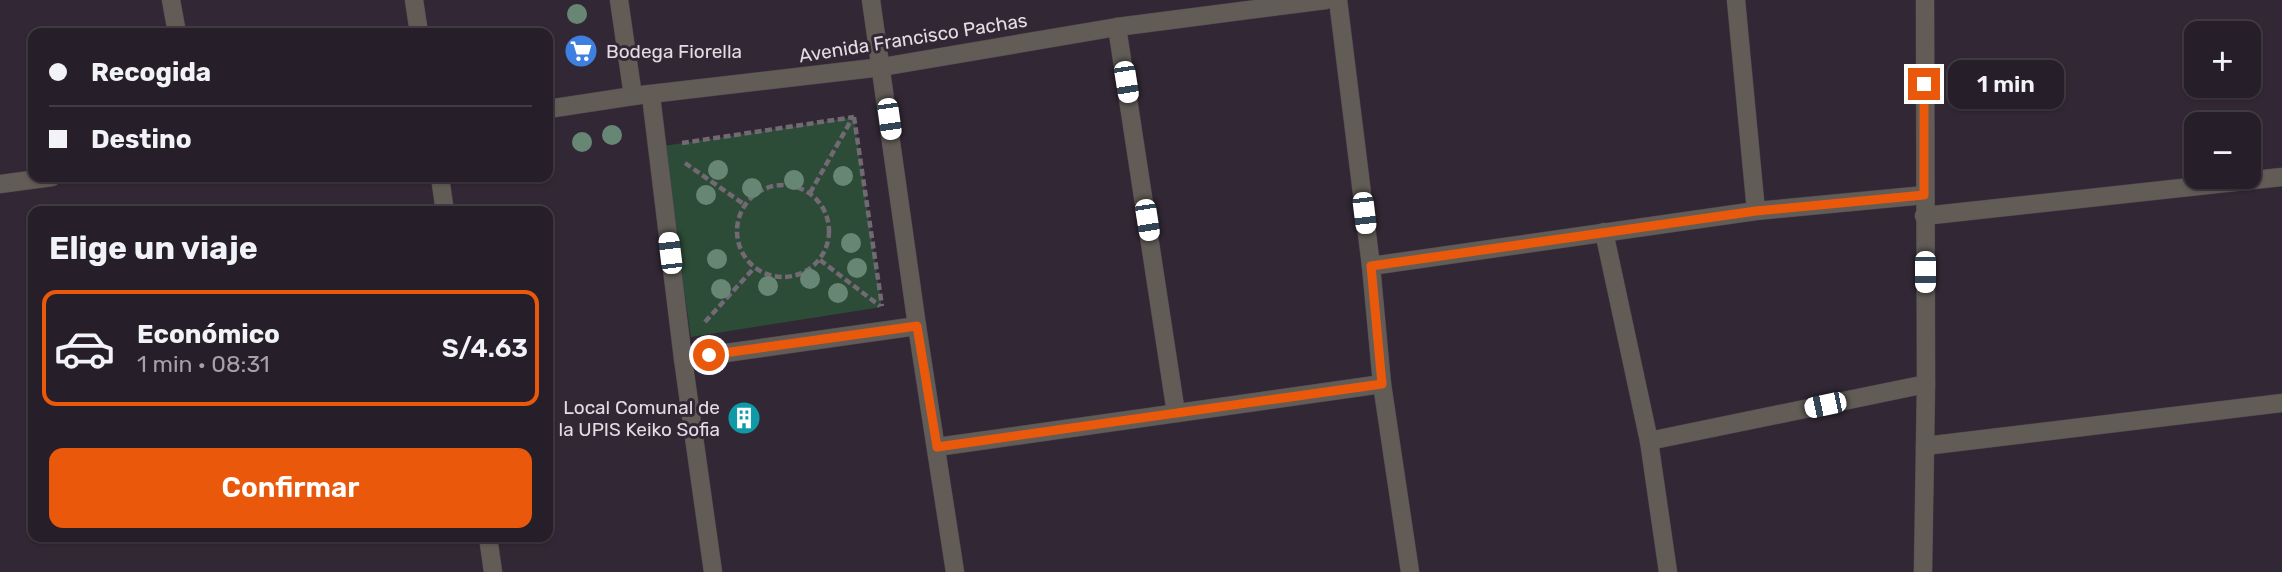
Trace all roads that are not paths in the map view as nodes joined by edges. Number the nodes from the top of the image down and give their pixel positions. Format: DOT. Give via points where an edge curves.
graph roads {
  1 [pos="172,0"];
  2 [pos="414,0"];
  3 [pos="619,0"];
  4 [pos="872,0"];
  5 [pos="1326,0"];
  6 [pos="1338,0"];
  7 [pos="1736,0"];
  8 [pos="1924,0"];
  9 [pos="1117,27"];
  10 [pos="176,28"];
  11 [pos="418,28"];
  12 [pos="882,67"];
  13 [pos="642,96"];
  14 [pos="553,108"];
  15 [pos="2282,177"];
  16 [pos="28,180"];
  17 [pos="441,182"];
  18 [pos="0,184"];
  19 [pos="1924,195"];
  20 [pos="443,206"];
  21 [pos="1756,211"];
  22 [pos="1924,216"];
  23 [pos="1604,232"];
  24 [pos="1371,266"];
  25 [pos="917,326"];
  26 [pos="683,359"];
  27 [pos="1382,384"];
  28 [pos="1926,384"];
  29 [pos="2282,403"];
  30 [pos="1176,414"];
  31 [pos="1649,441"];
  32 [pos="1925,446"];
  33 [pos="937,447"];
  34 [pos="489,542"];
  35 [pos="493,572"];
  36 [pos="713,572"];
  37 [pos="955,572"];
  38 [pos="1410,572"];
  39 [pos="1668,572"];
  40 [pos="1923,572"];
  1 -- 10 [label="street"];
  2 -- 11 [label="street"];
  3 -- 13 [label="street"];
  4 -- 12 [label="street"];
  5 -- 9 [label="street, Avenida Francisco Pachas"];
  6 -- 24 [label="street"];
  7 -- 21 [label="street"];
  8 -- 19 [label="street"];
  9 -- 12 [label="street, Avenida Francisco Pachas"];
  9 -- 30 [label="street"];
  12 -- 13 [label="street, Avenida Francisco Pachas"];
  12 -- 25 [label="street"];
  13 -- 14 [label="street, Avenida Francisco Pachas"];
  13 -- 26 [label="street"];
  15 -- 22 [label="street"];
  16 -- 18 [label="street"];
  17 -- 20 [label="street"];
  19 -- 21 [label="street"];
  19 -- 22 [label="street"];
  21 -- 23 [label="street"];
  22 -- 28 [label="street"];
  23 -- 24 [label="street"];
  23 -- 31 [label="street"];
  24 -- 27 [label="street"];
  25 -- 26 [label="street"];
  25 -- 33 [label="street"];
  26 -- 36 [label="street"];
  27 -- 30 [label="street"];
  27 -- 38 [label="street"];
  28 -- 31 [label="street"];
  28 -- 32 [label="street"];
  29 -- 32 [label="street"];
  30 -- 33 [label="street"];
  31 -- 39 [label="street"];
  32 -- 40 [label="street"];
  33 -- 37 [label="street"];
  34 -- 35 [label="street"];
}
